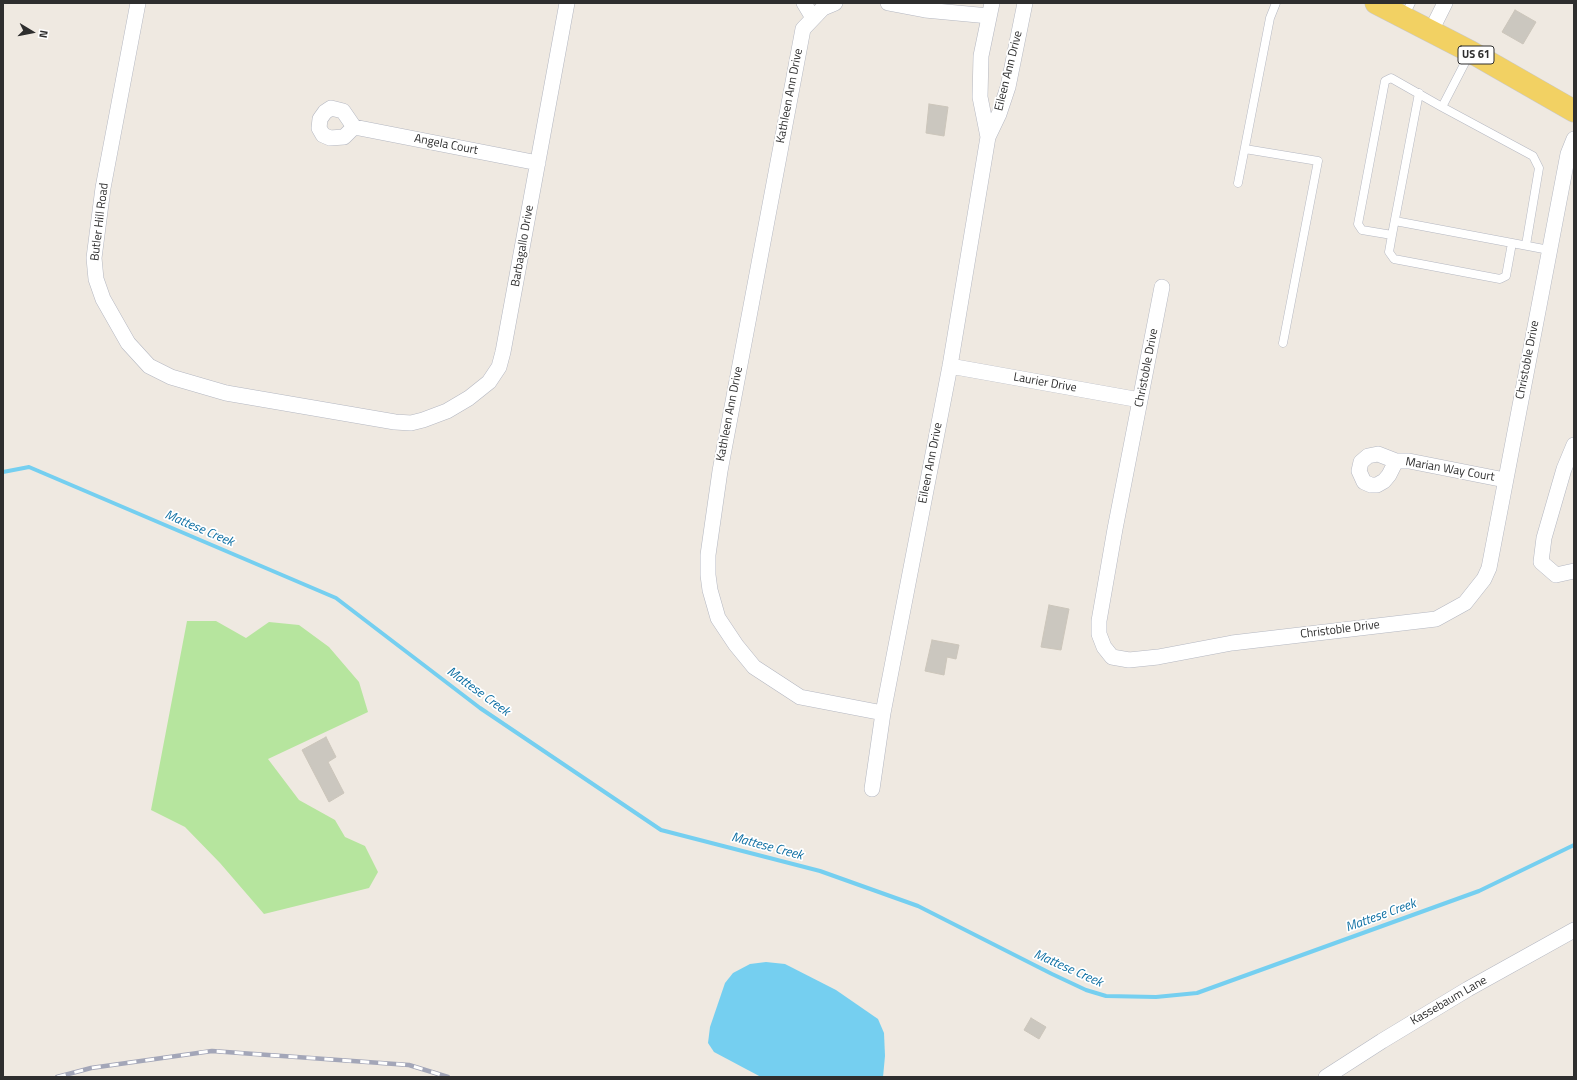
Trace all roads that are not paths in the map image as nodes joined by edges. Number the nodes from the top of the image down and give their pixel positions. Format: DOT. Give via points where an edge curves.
graph roads {
  1 [pos="138,3"];
  2 [pos="567,3"];
  3 [pos="804,3"];
  4 [pos="835,3"];
  5 [pos="888,3"];
  6 [pos="1025,3"];
  7 [pos="1276,3"];
  8 [pos="1376,3"];
  9 [pos="1445,3"];
  10 [pos="990,10"];
  11 [pos="1407,10"];
  12 [pos="813,18"];
  13 [pos="1431,31"];
  14 [pos="1470,52"];
  15 [pos="1419,93"];
  16 [pos="1442,107"];
  17 [pos="1574,111"];
  18 [pos="354,127"];
  19 [pos="988,137"];
  20 [pos="1574,139"];
  21 [pos="1245,149"];
  22 [pos="538,163"];
  23 [pos="1238,183"];
  24 [pos="1395,221"];
  25 [pos="1392,235"];
  26 [pos="1512,243"];
  27 [pos="1526,245"];
  28 [pos="1549,250"];
  29 [pos="1162,287"];
  30 [pos="1283,343"];
  31 [pos="950,366"];
  32 [pos="1140,400"];
  33 [pos="395,422"];
  34 [pos="1574,445"];
  35 [pos="1396,462"];
  36 [pos="1505,480"];
  37 [pos="1574,571"];
  38 [pos="883,713"];
  39 [pos="872,789"];
  40 [pos="1574,930"];
  41 [pos="1326,1077"];
  1 -- 33 [label="street, Butler Hill Road" via="103,188 94,258 96,279 103,299 128,344 149,366 171,377 226,393"];
  2 -- 22 [label="street, Barbagallo Drive"];
  3 -- 12 [label="street"];
  4 -- 12 [label="street, Kathleen Ann Drive" via="823,8"];
  5 -- 10 [label="street" via="925,10"];
  6 -- 19 [label="street, Eileen Ann Drive" via="1008,87"];
  7 -- 21 [label="lane" via="1270,18"];
  8 -- 11 [label="main road, US 61"];
  9 -- 13 [label="street"];
  10 -- 19 [label="street, Eileen Ann Drive" via="981,56 980,98"];
  11 -- 13 [label="main road, US 61"];
  12 -- 38 [label="street, Kathleen Ann Drive" via="803,29 788,104 720,471 708,555 708,575 718,618 754,667 800,697"];
  13 -- 14 [label="main road, US 61"];
  14 -- 16 [label="lane"];
  14 -- 17 [label="main road, US 61"];
  15 -- 16 [label="lane"];
  15 -- 24 [label="lane"];
  15 -- 25 [label="lane" via="1392,78 1385,81 1358,224 1362,230"];
  16 -- 27 [label="lane" via="1533,156 1539,168"];
  18 -- 22 [label="street, Angela Court"];
  19 -- 31 [label="street, Eileen Ann Drive"];
  20 -- 28 [label="street, Christoble Drive" via="1568,154"];
  21 -- 23 [label="lane"];
  21 -- 30 [label="lane" via="1318,161"];
  22 -- 33 [label="street, Barbagallo Drive" via="499,367 484,386 447,411 411,423"];
  24 -- 25 [label="lane"];
  24 -- 26 [label="lane"];
  25 -- 26 [label="lane" via="1389,252 1394,259 1500,279 1506,276"];
  26 -- 27 [label="lane"];
  27 -- 28 [label="lane"];
  28 -- 36 [label="street, Christoble Drive"];
  29 -- 32 [label="street, Christoble Drive"];
  31 -- 32 [label="street, Laurier Drive"];
  31 -- 38 [label="street, Eileen Ann Drive"];
  32 -- 36 [label="street, Christoble Drive" via="1099,621 1099,634 1104,647 1112,657 1129,660 1158,657 1232,643 1436,619 1465,603 1484,579 1489,568"];
  34 -- 37 [label="street" via="1564,469 1544,538 1541,562 1556,575"];
  35 -- 36 [label="street, Marian Way Court" via="1410,461"];
  38 -- 39 [label="street, Eileen Ann Drive"];
  40 -- 41 [label="street, Kassebaum Lane" via="1461,993"];
}
